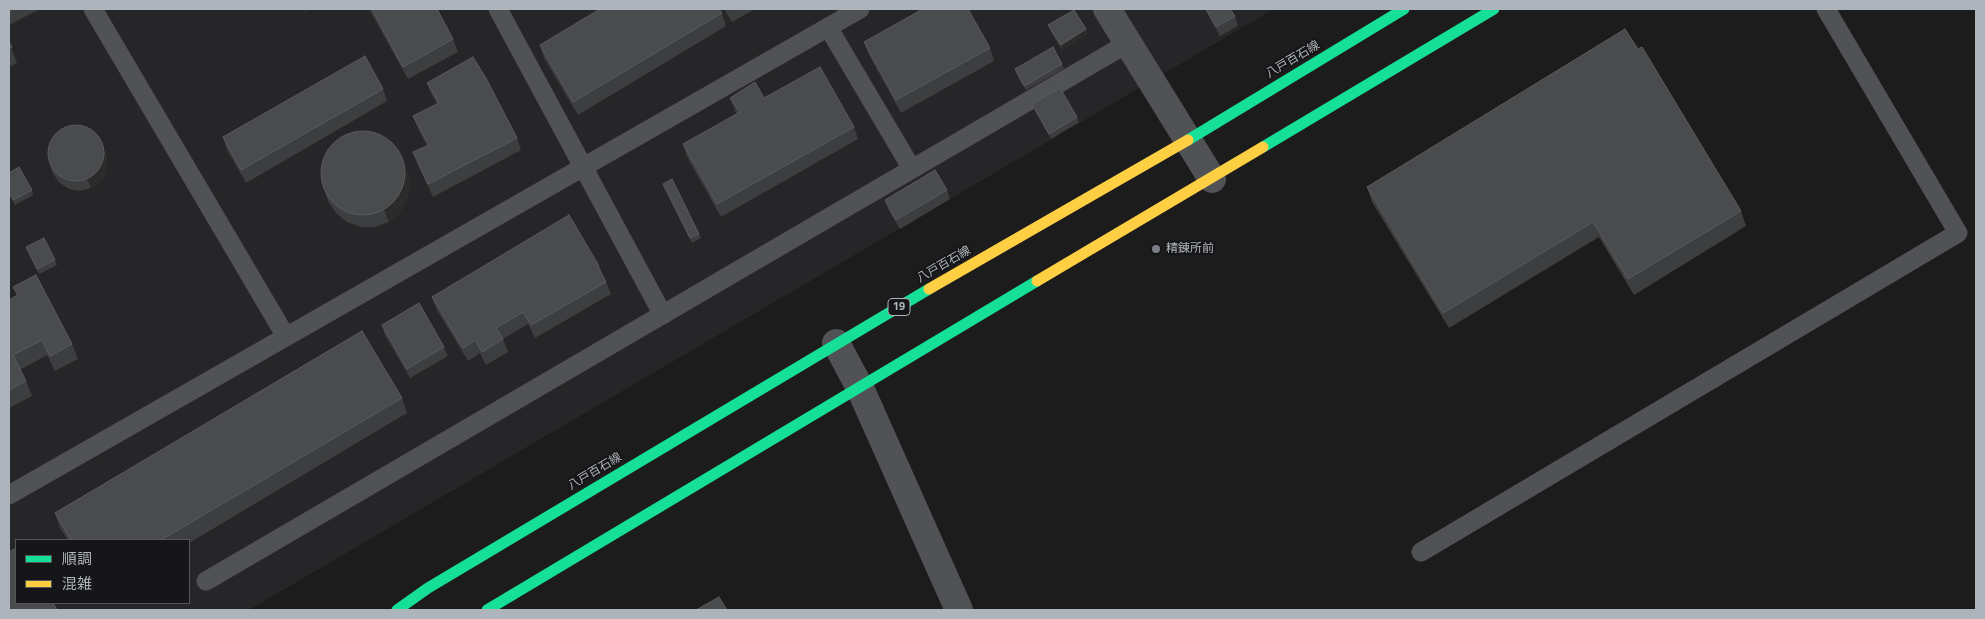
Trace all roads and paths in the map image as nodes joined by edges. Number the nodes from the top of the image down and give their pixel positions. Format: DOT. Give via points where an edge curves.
graph roads {
  1 [pos="93,9"];
  2 [pos="498,9"];
  3 [pos="860,9"];
  4 [pos="1107,9"];
  5 [pos="1404,9"];
  6 [pos="1494,9"];
  7 [pos="1826,9"];
  8 [pos="828,27"];
  9 [pos="1128,43"];
  10 [pos="1188,140"];
  11 [pos="584,165"];
  12 [pos="912,169"];
  13 [pos="1212,179"];
  14 [pos="663,315"];
  15 [pos="286,335"];
  16 [pos="836,343"];
  17 [pos="860,388"];
  18 [pos="9,495"];
  19 [pos="1421,552"];
  20 [pos="206,581"];
  21 [pos="397,610"];
  22 [pos="487,610"];
  23 [pos="959,610"];
  1 -- 15 [label="lane"];
  2 -- 11 [label="lane"];
  3 -- 8 [label="lane"];
  4 -- 9 [label="street"];
  5 -- 10 [label="main road, 八戸百石線 / 19"];
  6 -- 13 [label="main road"];
  7 -- 19 [label="lane" via="1958,233"];
  8 -- 11 [label="lane"];
  8 -- 12 [label="lane"];
  9 -- 10 [label="street"];
  9 -- 12 [label="lane"];
  10 -- 13 [label="street"];
  10 -- 16 [label="main road, 八戸百石線 / 19"];
  11 -- 14 [label="lane"];
  11 -- 15 [label="lane"];
  12 -- 14 [label="lane"];
  13 -- 17 [label="main road"];
  14 -- 20 [label="lane"];
  15 -- 18 [label="lane"];
  16 -- 17 [label="street"];
  16 -- 21 [label="main road, 八戸百石線 / 19" via="428,588"];
  17 -- 22 [label="main road"];
  17 -- 23 [label="street"];
}
